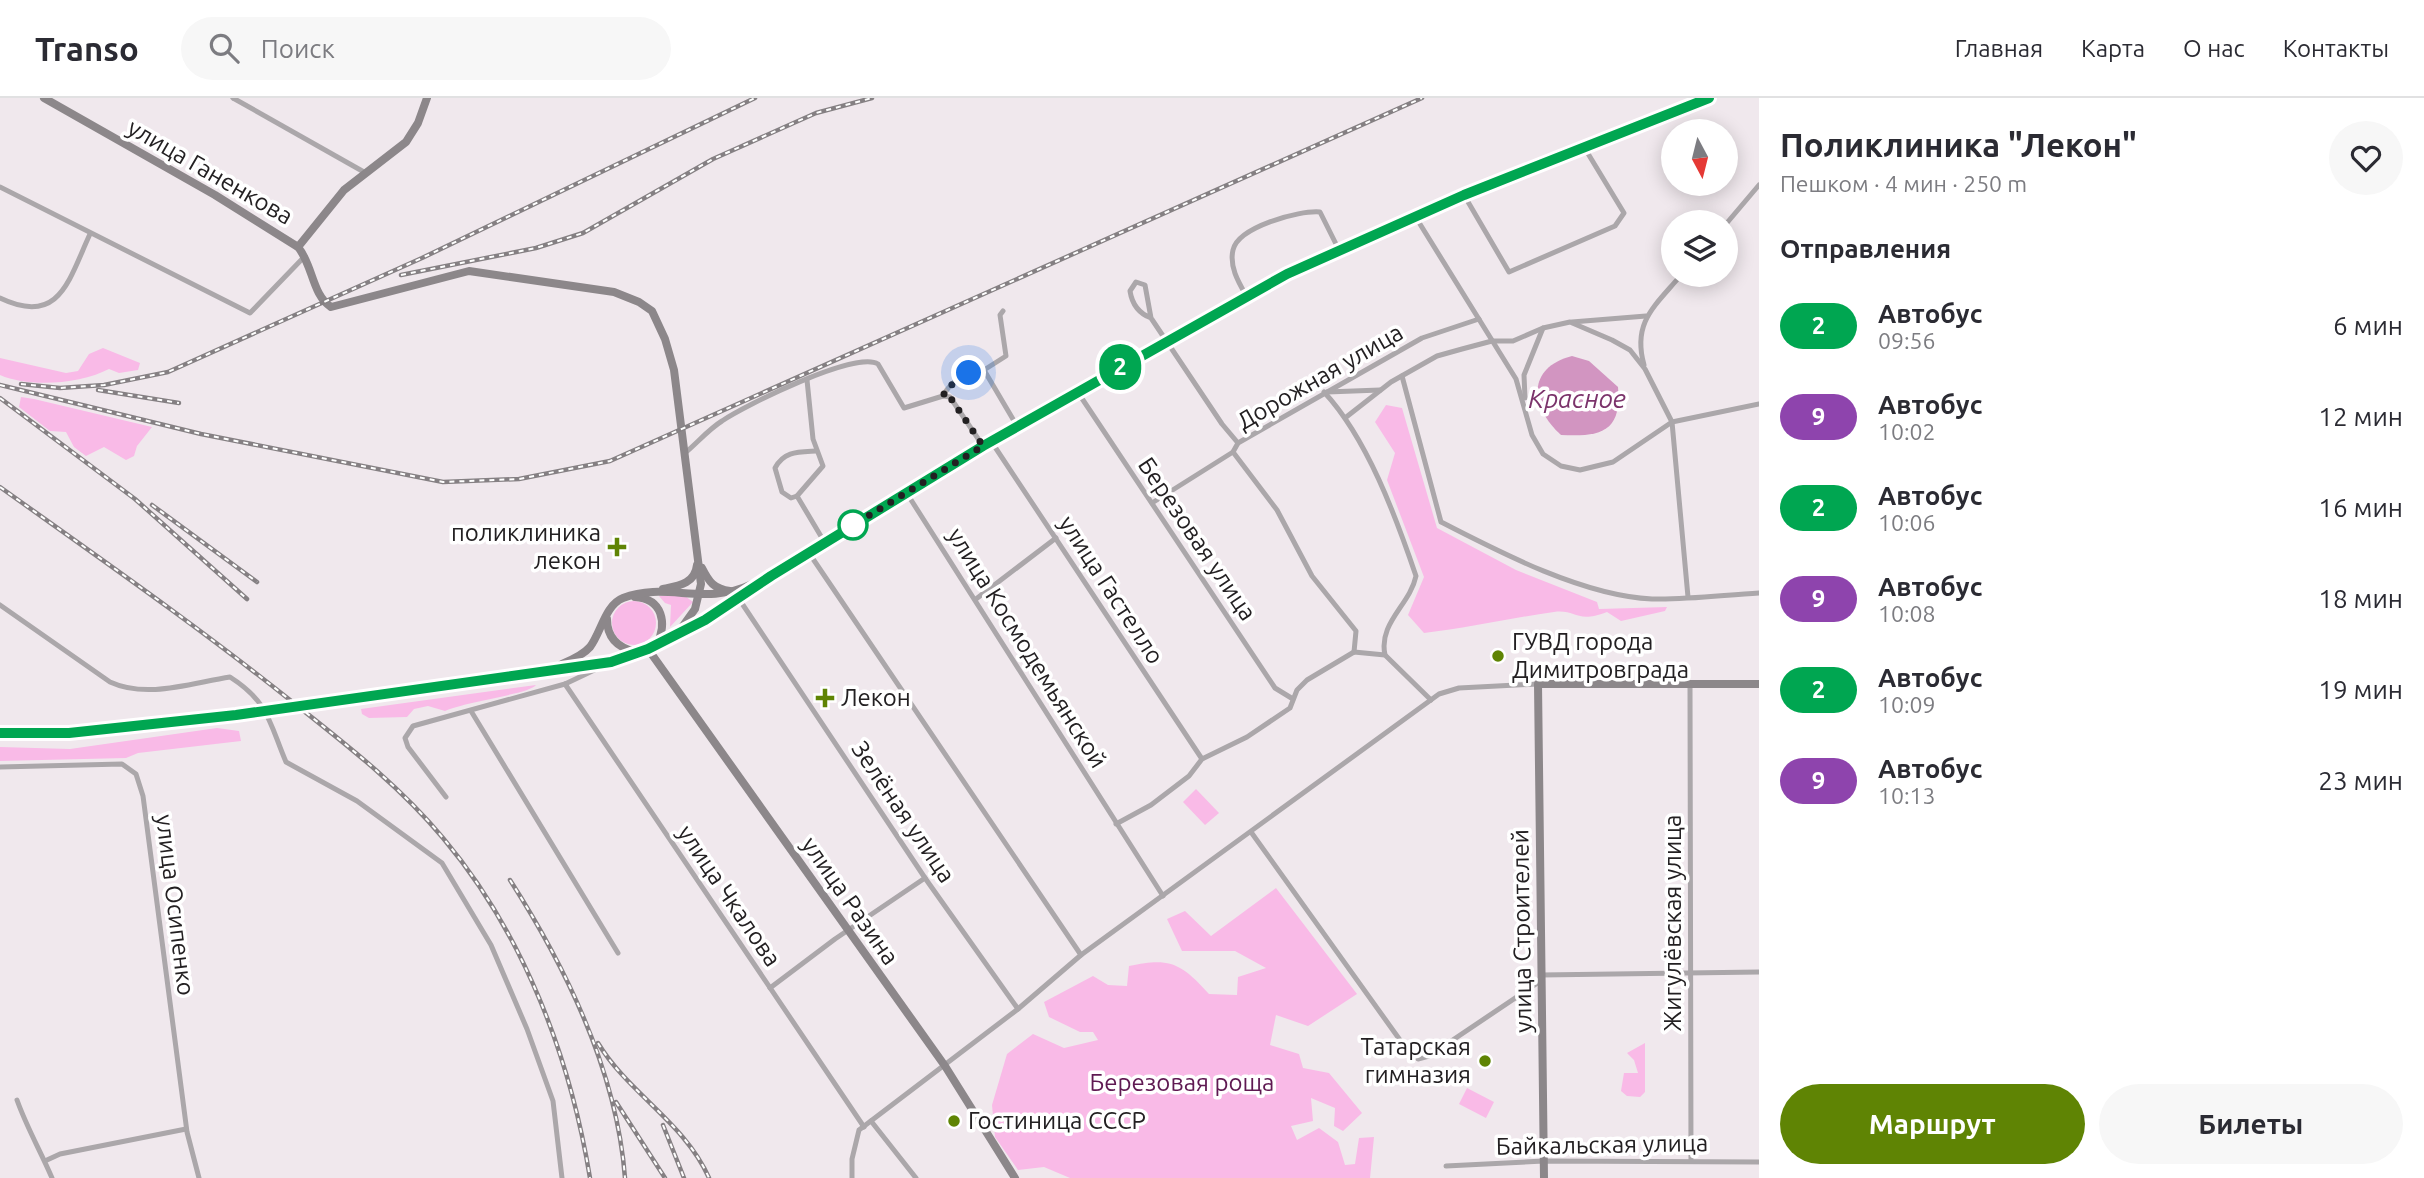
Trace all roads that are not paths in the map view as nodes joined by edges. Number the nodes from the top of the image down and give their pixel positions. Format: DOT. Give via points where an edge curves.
graph roads {
  1 [pos="44,98"];
  2 [pos="233,98"];
  3 [pos="427,98"];
  4 [pos="1709,98"];
  5 [pos="1584,147"];
  6 [pos="364,172"];
  7 [pos="1759,185"];
  8 [pos="0,187"];
  9 [pos="1464,195"];
  10 [pos="1737,210"];
  11 [pos="1415,216"];
  12 [pos="90,234"];
  13 [pos="298,247"];
  14 [pos="1339,250"];
  15 [pos="305,256"];
  16 [pos="1671,287"];
  17 [pos="1247,297"];
  18 [pos="0,298"];
  19 [pos="1003,311"];
  20 [pos="1646,316"];
  21 [pos="1152,318"];
  22 [pos="1479,319"];
  23 [pos="1570,322"];
  24 [pos="1543,328"];
  25 [pos="1492,341"];
  26 [pos="1166,342"];
  27 [pos="1645,369"];
  28 [pos="984,370"];
  29 [pos="1402,376"];
  30 [pos="807,380"];
  31 [pos="1380,390"];
  32 [pos="1077,391"];
  33 [pos="1324,392"];
  34 [pos="943,396"];
  35 [pos="1759,404"];
  36 [pos="1525,407"];
  37 [pos="1345,418"];
  38 [pos="1672,422"];
  39 [pos="1017,426"];
  40 [pos="991,441"];
  41 [pos="1238,443"];
  42 [pos="983,446"];
  43 [pos="816,451"];
  44 [pos="1233,452"];
  45 [pos="685,454"];
  46 [pos="906,492"];
  47 [pos="797,496"];
  48 [pos="1152,503"];
  49 [pos="1056,538"];
  50 [pos="825,543"];
  51 [pos="809,553"];
  52 [pos="697,559"];
  53 [pos="639,593"];
  54 [pos="1759,593"];
  55 [pos="699,595"];
  56 [pos="738,595"];
  57 [pos="1688,597"];
  58 [pos="622,598"];
  59 [pos="976,599"];
  60 [pos="0,605"];
  61 [pos="609,611"];
  62 [pos="669,638"];
  63 [pos="657,645"];
  64 [pos="648,649"];
  65 [pos="1354,652"];
  66 [pos="639,653"];
  67 [pos="1385,655"];
  68 [pos="611,662"];
  69 [pos="548,669"];
  70 [pos="565,684"];
  71 [pos="1538,684"];
  72 [pos="1759,684"];
  73 [pos="1690,685"];
  74 [pos="1293,699"];
  75 [pos="1431,700"];
  76 [pos="471,711"];
  77 [pos="0,733"];
  78 [pos="1202,759"];
  79 [pos="0,767"];
  80 [pos="446,797"];
  81 [pos="1116,824"];
  82 [pos="1251,832"];
  83 [pos="925,878"];
  84 [pos="1163,896"];
  85 [pos="847,930"];
  86 [pos="618,953"];
  87 [pos="1081,955"];
  88 [pos="1759,972"];
  89 [pos="1690,973"];
  90 [pos="1542,977"];
  91 [pos="770,988"];
  92 [pos="1018,1009"];
  93 [pos="944,1066"];
  94 [pos="17,1100"];
  95 [pos="871,1121"];
  96 [pos="864,1127"];
  97 [pos="186,1129"];
  98 [pos="47,1160"];
  99 [pos="1544,1161"];
  100 [pos="1690,1161"];
  101 [pos="1759,1162"];
  102 [pos="1446,1166"];
  103 [pos="52,1178"];
  104 [pos="199,1178"];
  105 [pos="562,1178"];
  106 [pos="852,1178"];
  107 [pos="916,1178"];
  108 [pos="1015,1178"];
  109 [pos="1544,1178"];
  1 -- 13 [label="street, улица Ганенкова"];
  2 -- 6 [label="street"];
  3 -- 6 [label="street" via="406,142 382,164"];
  4 -- 5 [label="street"];
  5 -- 9 [label="street"];
  5 -- 9 [label="street" via="1624,212 1615,226 1509,272"];
  6 -- 13 [label="street"];
  7 -- 10 [label="street"];
  8 -- 12 [label="street"];
  9 -- 11 [label="street"];
  11 -- 14 [label="street"];
  11 -- 22 [label="street"];
  12 -- 15 [label="street" via="250,313"];
  12 -- 18 [label="street" via="61,294 41,307 28,308"];
  13 -- 15 [label="street, улица Ганенкова"];
  14 -- 17 [label="street"];
  14 -- 17 [label="street" via="1320,212 1260,226 1240,238 1233,250 1235,275"];
  15 -- 45 [label="street, улица Ганенкова" via="322,302 331,307 469,271 614,292 639,302 652,312 665,339 674,370"];
  16 -- 20 [label="street"];
  17 -- 26 [label="street"];
  19 -- 28 [label="street" via="1006,356"];
  20 -- 23 [label="street"];
  20 -- 27 [label="street" via="1639,347"];
  21 -- 21 [label="street" via="1145,285 1136,282 1131,299 1139,311"];
  21 -- 26 [label="street"];
  22 -- 25 [label="street"];
  22 -- 33 [label="street, Дорожная улица" via="1422,338"];
  23 -- 24 [label="street"];
  23 -- 27 [label="street" via="1630,350"];
  24 -- 25 [label="street" via="1513,341"];
  24 -- 36 [label="street" via="1524,375"];
  25 -- 29 [label="street" via="1437,356"];
  25 -- 36 [label="street" via="1516,379"];
  26 -- 32 [label="street"];
  26 -- 41 [label="street"];
  27 -- 38 [label="street"];
  28 -- 34 [label="street" via="969,373"];
  28 -- 39 [label="street"];
  29 -- 31 [label="street"];
  29 -- 57 [label="street" via="1441,522 1525,565 1614,594"];
  30 -- 34 [label="street" via="873,361 904,408"];
  30 -- 43 [label="street"];
  30 -- 45 [label="street" via="741,409"];
  31 -- 33 [label="street"];
  31 -- 37 [label="street"];
  32 -- 39 [label="street"];
  32 -- 48 [label="street, Березовая улица"];
  33 -- 37 [label="street"];
  33 -- 41 [label="street, Дорожная улица"];
  34 -- 42 [label="street" via="950,397"];
  35 -- 38 [label="street"];
  36 -- 38 [label="street" via="1532,435 1544,454 1561,466 1580,470 1613,462"];
  37 -- 67 [label="street" via="1379,481 1416,576 1413,590 1387,629"];
  38 -- 57 [label="street"];
  39 -- 40 [label="street"];
  40 -- 42 [label="street"];
  40 -- 49 [label="street, улица Гастелло"];
  41 -- 44 [label="street, Дорожная улица"];
  42 -- 46 [label="street"];
  43 -- 47 [label="street" via="822,466"];
  43 -- 47 [label="street" via="780,457 775,468 782,492"];
  44 -- 48 [label="street, Дорожная улица"];
  44 -- 65 [label="street" via="1277,510 1312,576 1356,631"];
  45 -- 52 [label="street, улица Ганенкова"];
  46 -- 50 [label="street"];
  46 -- 59 [label="street, улица Космодемьянской"];
  47 -- 50 [label="street"];
  48 -- 74 [label="street, Березовая улица" via="1275,688"];
  49 -- 59 [label="street"];
  49 -- 78 [label="street, улица Гастелло"];
  50 -- 51 [label="street"];
  51 -- 56 [label="street"];
  51 -- 87 [label="street"];
  52 -- 53 [label="street" via="696,571 687,583"];
  52 -- 55 [label="street, улица Ганенкова"];
  52 -- 56 [label="street" via="709,583"];
  53 -- 55 [label="street"];
  53 -- 58 [label="street"];
  54 -- 57 [label="street"];
  55 -- 56 [label="street"];
  55 -- 62 [label="street" via="690,619"];
  56 -- 62 [label="street"];
  56 -- 83 [label="street, Зелёная улица"];
  58 -- 61 [label="street"];
  58 -- 63 [label="street" via="639,596 657,606 664,625"];
  59 -- 81 [label="street, улица Космодемьянской"];
  60 -- 105 [label="street" via="125,689 143,691 230,677 261,702 273,721 286,762 357,800 442,863 491,945 527,1030 552,1101"];
  61 -- 66 [label="street" via="606,621 612,639 620,648"];
  61 -- 69 [label="street" via="589,648"];
  62 -- 63 [label="street"];
  63 -- 64 [label="street"];
  64 -- 66 [label="street"];
  64 -- 85 [label="street, улица Разина"];
  65 -- 67 [label="street"];
  65 -- 74 [label="street" via="1307,680"];
  66 -- 68 [label="street"];
  67 -- 75 [label="street"];
  68 -- 69 [label="street"];
  68 -- 70 [label="street"];
  69 -- 77 [label="street" via="236,715 69,733"];
  70 -- 76 [label="street"];
  70 -- 91 [label="street, улица Чкалова"];
  71 -- 73 [label="street"];
  71 -- 75 [label="street" via="1459,688"];
  71 -- 90 [label="street, улица Строителей"];
  72 -- 73 [label="street"];
  73 -- 89 [label="street, Жигулёвская улица"];
  74 -- 78 [label="street" via="1290,709"];
  75 -- 82 [label="street"];
  76 -- 80 [label="street" via="413,726 405,738 417,762"];
  76 -- 86 [label="street"];
  78 -- 81 [label="street" via="1151,805"];
  79 -- 97 [label="street, улица Осипенко" via="122,764 136,774 145,809"];
  81 -- 84 [label="street, улица Космодемьянской"];
  82 -- 84 [label="street"];
  82 -- 90 [label="street" via="1418,1059 1429,1056"];
  83 -- 85 [label="street"];
  83 -- 92 [label="street, Зелёная улица"];
  84 -- 87 [label="street"];
  85 -- 91 [label="street"];
  85 -- 93 [label="street, улица Разина"];
  87 -- 92 [label="street"];
  88 -- 89 [label="street"];
  89 -- 90 [label="street"];
  89 -- 100 [label="street, Жигулёвская улица"];
  90 -- 99 [label="street, улица Строителей"];
  91 -- 96 [label="street, улица Чкалова"];
  92 -- 93 [label="street"];
  93 -- 95 [label="street"];
  93 -- 108 [label="street, улица Разина"];
  94 -- 98 [label="street" via="33,1142"];
  95 -- 96 [label="street"];
  95 -- 107 [label="street"];
  96 -- 106 [label="street" via="859,1130 852,1159"];
  97 -- 98 [label="street"];
  97 -- 104 [label="street, улица Осипенко"];
  98 -- 103 [label="street"];
  99 -- 100 [label="street, Байкальская улица"];
  99 -- 102 [label="street, Байкальская улица"];
  99 -- 109 [label="street, улица Строителей"];
  100 -- 101 [label="street, Байкальская улица"];
}
